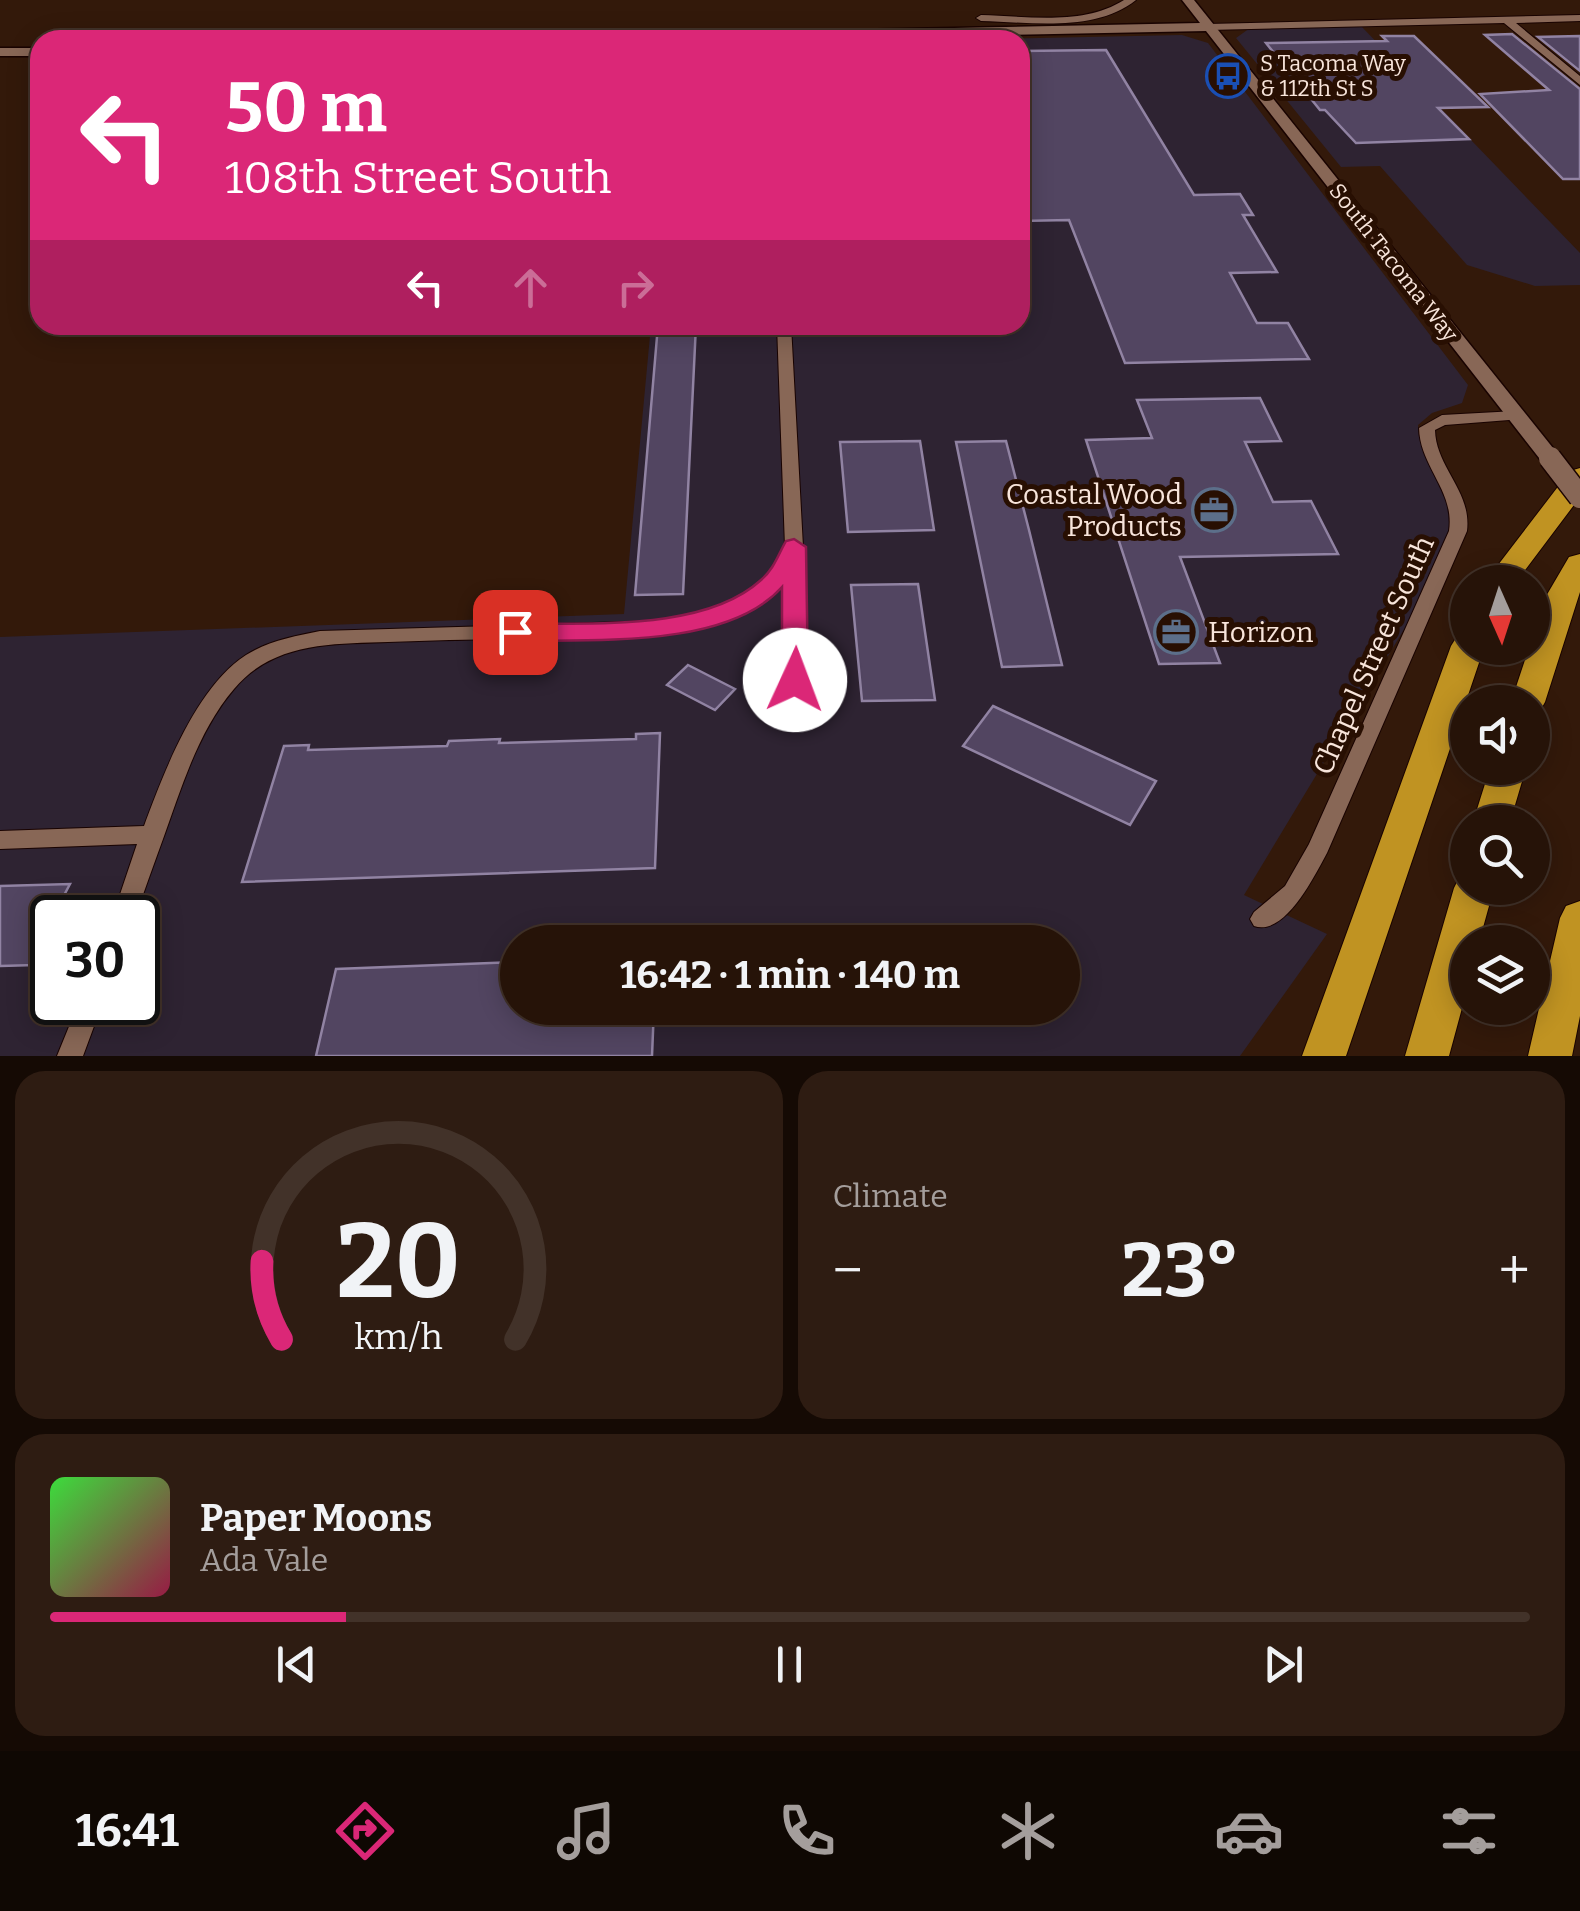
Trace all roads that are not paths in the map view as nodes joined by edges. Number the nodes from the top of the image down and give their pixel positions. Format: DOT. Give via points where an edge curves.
graph roads {
  1 [pos="1131,0"];
  2 [pos="1186,0"];
  3 [pos="980,18"];
  4 [pos="1580,18"];
  5 [pos="1506,19"];
  6 [pos="1208,27"];
  7 [pos="1155,28"];
  8 [pos="1030,31"];
  9 [pos="0,52"];
  10 [pos="30,52"];
  11 [pos="1580,82"];
  12 [pos="784,335"];
  13 [pos="1516,416"];
  14 [pos="1580,478"];
  15 [pos="1580,497"];
  16 [pos="794,547"];
  17 [pos="1580,564"];
  18 [pos="1513,565"];
  19 [pos="1461,665"];
  20 [pos="795,680"];
  21 [pos="1533,685"];
  22 [pos="154,835"];
  23 [pos="0,840"];
  24 [pos="131,895"];
  25 [pos="1469,905"];
  26 [pos="1580,918"];
  27 [pos="1262,920"];
  28 [pos="81,1025"];
  29 [pos="1325,1051"];
  30 [pos="70,1056"];
  31 [pos="1426,1056"];
  32 [pos="1550,1056"];
  1 -- 3 [label="street" via="1100,16"];
  2 -- 6 [label="street, South Tacoma Way"];
  2 -- 7 [label="street"];
  4 -- 5 [label="street"];
  5 -- 6 [label="street"];
  5 -- 11 [label="street"];
  6 -- 7 [label="street"];
  6 -- 13 [label="street, South Tacoma Way"];
  7 -- 8 [label="street"];
  9 -- 10 [label="street"];
  12 -- 16 [label="street"];
  13 -- 15 [label="street, South Tacoma Way, bridge"];
  13 -- 27 [label="street, Chapel Street South" via="1442,420 1428,428 1429,448 1459,506 1458,531 1320,848 1292,893"];
  14 -- 18 [label="highway"];
  16 -- 20 [label="street"];
  16 -- 22 [label="street" via="762,593 698,621 632,630 320,638 274,650 228,681 202,721"];
  17 -- 21 [label="highway" via="1561,598"];
  19 -- 29 [label="highway"];
  22 -- 23 [label="street"];
  22 -- 24 [label="street"];
  25 -- 31 [label="highway"];
  26 -- 32 [label="highway"];
  28 -- 30 [label="street"];
}
